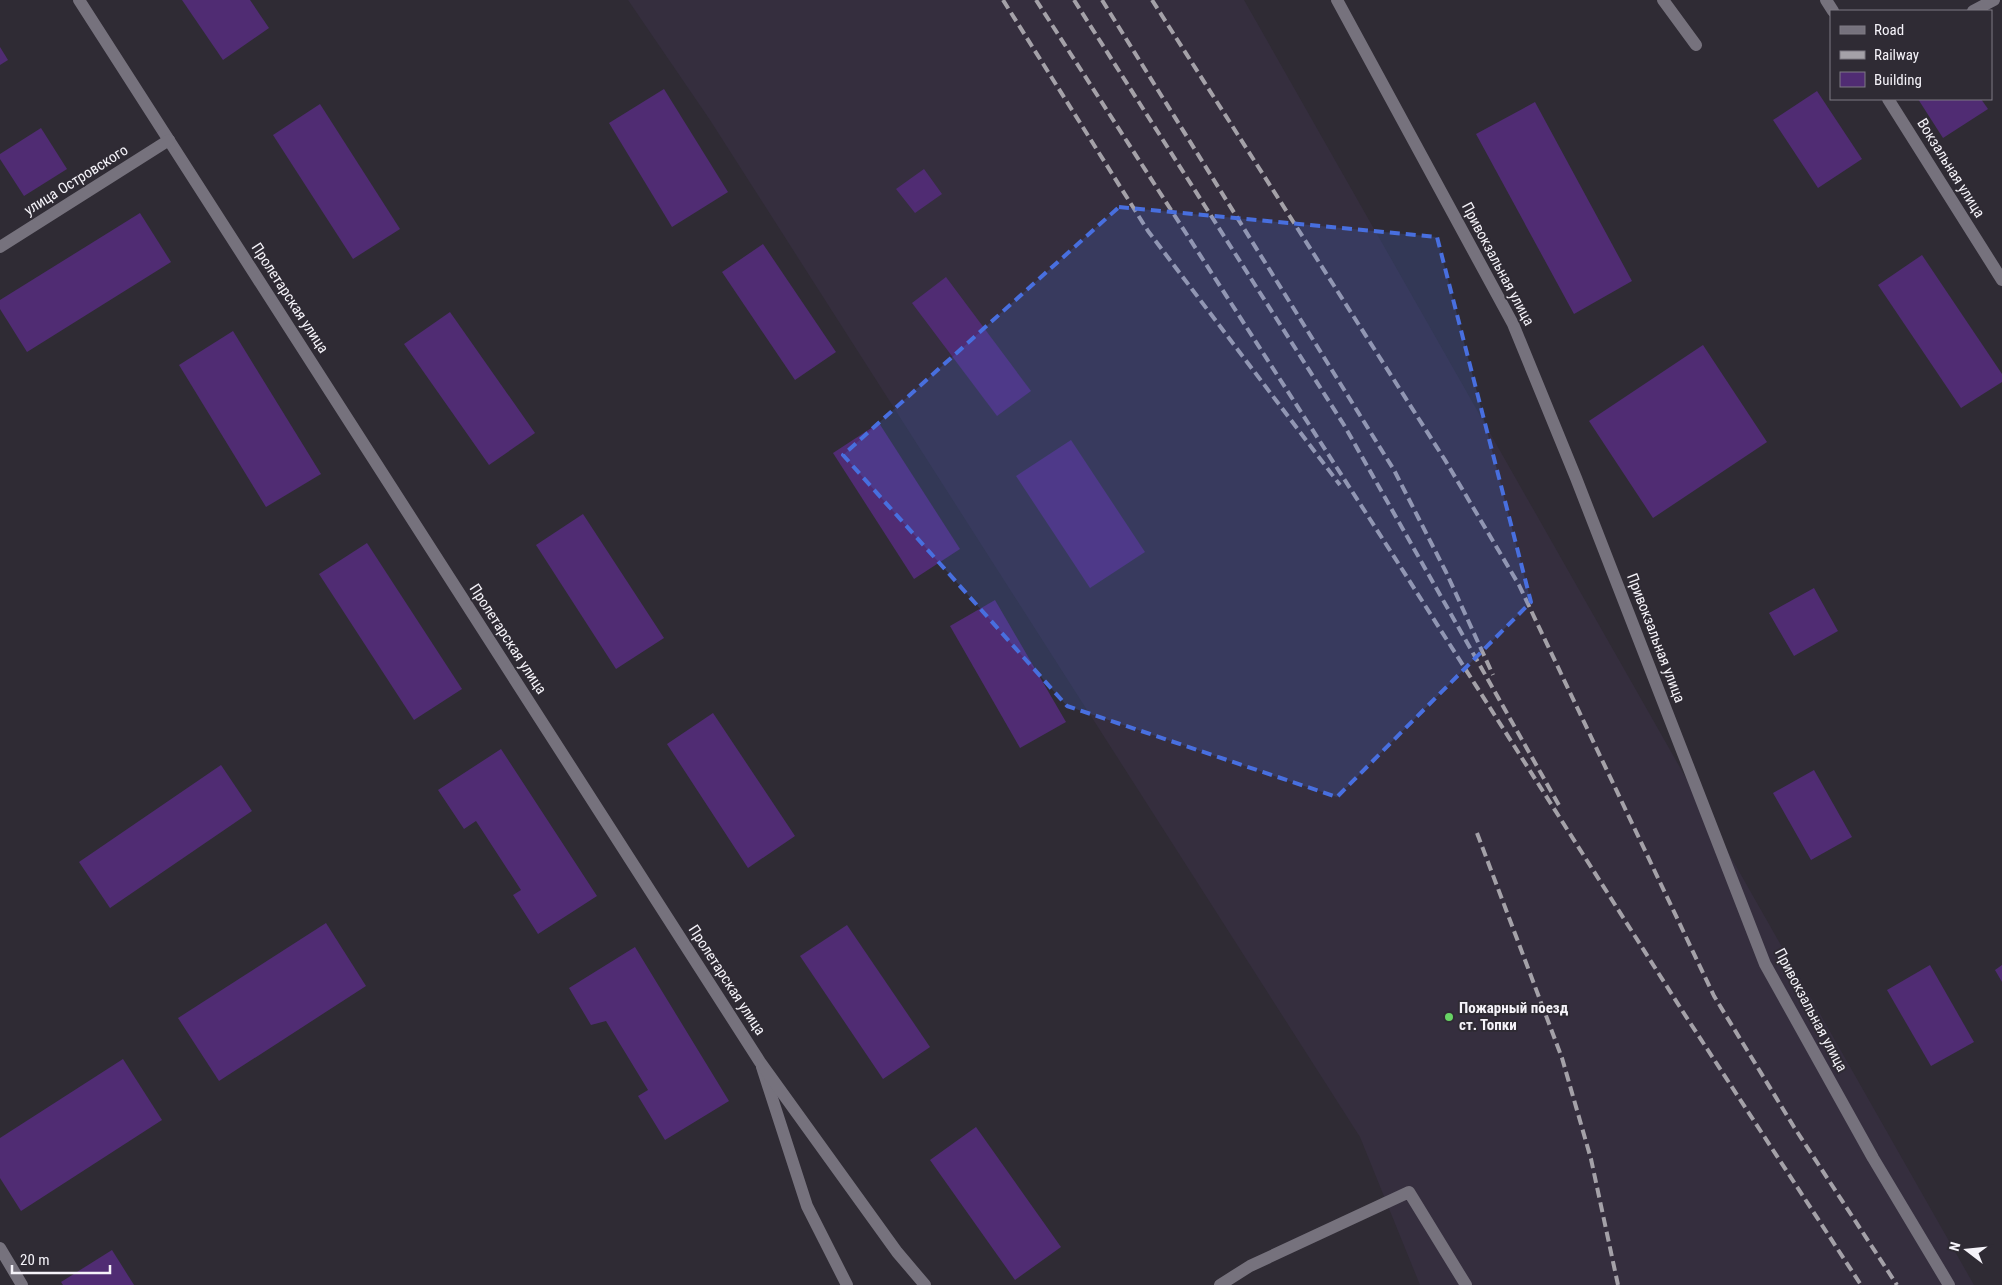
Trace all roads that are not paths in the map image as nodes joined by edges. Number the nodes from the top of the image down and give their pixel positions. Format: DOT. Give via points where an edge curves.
graph roads {
  1 [pos="79,0"];
  2 [pos="1337,0"];
  3 [pos="1663,0"];
  4 [pos="1994,0"];
  5 [pos="1975,10"];
  6 [pos="1696,45"];
  7 [pos="1889,100"];
  8 [pos="169,140"];
  9 [pos="0,247"];
  10 [pos="2002,280"];
  11 [pos="760,1062"];
  12 [pos="0,1248"];
  13 [pos="22,1285"];
  14 [pos="847,1285"];
  15 [pos="925,1285"];
  16 [pos="1220,1285"];
  17 [pos="1466,1285"];
  18 [pos="1949,1285"];
  1 -- 8 [label="street, Пролетарская улица"];
  2 -- 18 [label="street, Привокзальная улица" via="1513,324 1766,964 1873,1158"];
  3 -- 6 [label="street"];
  4 -- 5 [label="street"];
  7 -- 10 [label="street, Вокзальная улица"];
  8 -- 9 [label="street, улица Островского"];
  8 -- 11 [label="street, Пролетарская улица"];
  11 -- 14 [label="street" via="807,1206"];
  11 -- 15 [label="street, Пролетарская улица" via="897,1252"];
  12 -- 13 [label="street"];
  16 -- 17 [label="street" via="1250,1266 1409,1192"];
}
